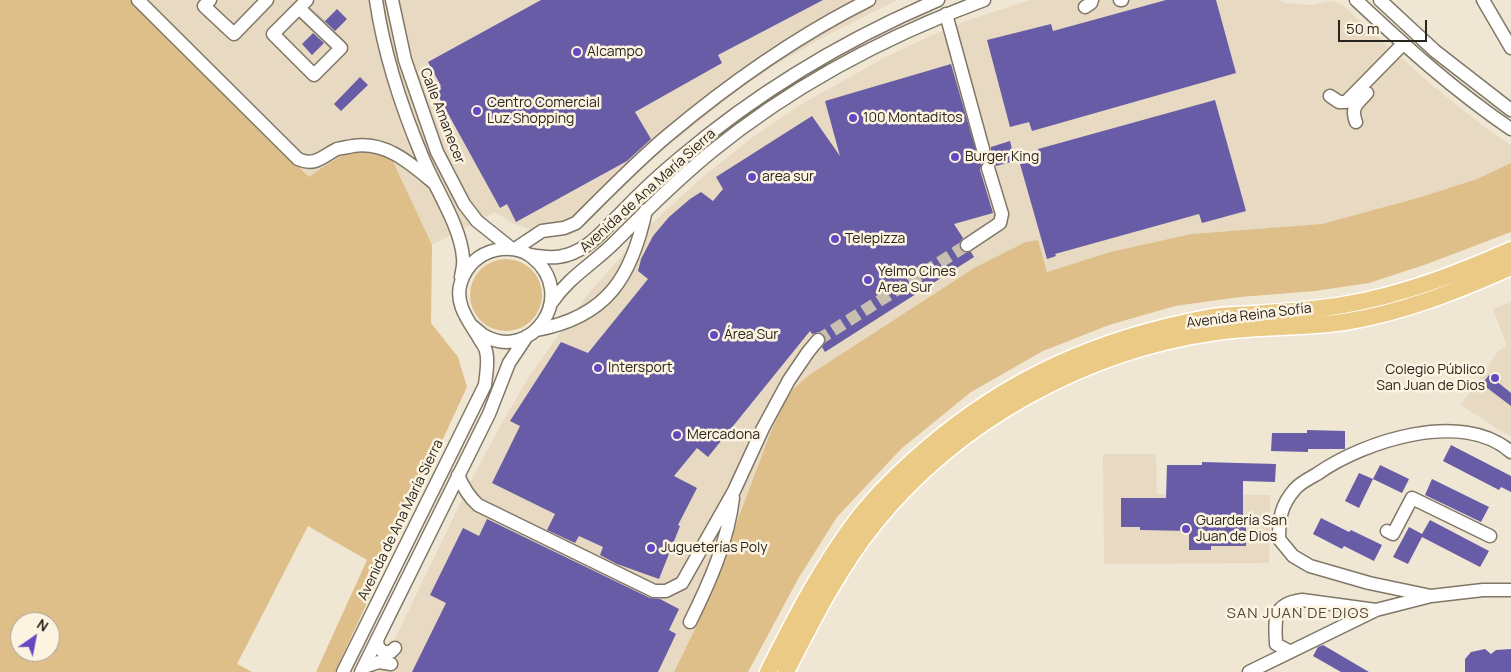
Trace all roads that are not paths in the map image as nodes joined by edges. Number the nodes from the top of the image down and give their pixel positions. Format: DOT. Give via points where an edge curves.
graph roads {
  1 [pos="138,0"];
  2 [pos="210,0"];
  3 [pos="267,0"];
  4 [pos="376,0"];
  5 [pos="392,0"];
  6 [pos="869,0"];
  7 [pos="938,0"];
  8 [pos="984,0"];
  9 [pos="1356,0"];
  10 [pos="1380,0"];
  11 [pos="1483,0"];
  12 [pos="303,4"];
  13 [pos="946,14"];
  14 [pos="1406,46"];
  15 [pos="1511,48"];
  16 [pos="1330,96"];
  17 [pos="1511,110"];
  18 [pos="1356,122"];
  19 [pos="1511,129"];
  20 [pos="983,149"];
  21 [pos="988,168"];
  22 [pos="434,183"];
  23 [pos="646,210"];
  24 [pos="967,245"];
  25 [pos="514,249"];
  26 [pos="1511,250"];
  27 [pos="528,254"];
  28 [pos="1511,267"];
  29 [pos="461,283"];
  30 [pos="552,302"];
  31 [pos="471,325"];
  32 [pos="532,333"];
  33 [pos="818,340"];
  34 [pos="1511,452"];
  35 [pos="458,475"];
  36 [pos="734,490"];
  37 [pos="1387,531"];
  38 [pos="1490,536"];
  39 [pos="1511,590"];
  40 [pos="1431,596"];
  41 [pos="1376,610"];
  42 [pos="690,622"];
  43 [pos="377,640"];
  44 [pos="395,648"];
  45 [pos="1290,652"];
  46 [pos="391,664"];
  47 [pos="362,669"];
  48 [pos="343,672"];
  49 [pos="768,672"];
  50 [pos="786,672"];
  51 [pos="1249,672"];
  1 -- 22 [label="street" via="298,159 314,162 339,149 362,145 378,147 393,152"];
  2 -- 3 [label="street" via="204,6 234,34"];
  4 -- 22 [label="street" via="389,64 411,130"];
  5 -- 25 [label="street, Calle Amanecer" via="405,60 437,152 477,222"];
  6 -- 25 [label="street" via="755,68 702,108 666,136 576,223 542,231"];
  7 -- 27 [label="street, Avenida de Ana María Sierra" via="826,54 744,108 672,164 587,246 569,255 551,258"];
  8 -- 13 [label="street, Avenida de Ana María Sierra"];
  9 -- 14 [label="street"];
  10 -- 17 [label="street" via="1435,51"];
  11 -- 15 [label="street"];
  12 -- 12 [label="street" via="273,34 314,75 341,48"];
  13 -- 20 [label="street"];
  13 -- 23 [label="street, Avenida de Ana María Sierra" via="865,52 794,93 712,151"];
  14 -- 16 [label="street" via="1346,102"];
  14 -- 18 [label="street" via="1354,108"];
  14 -- 19 [label="street" via="1455,88"];
  21 -- 24 [label="street" via="1002,214 1000,223"];
  22 -- 29 [label="street" via="458,235 464,258"];
  23 -- 30 [label="street, Avenida de Ana María Sierra" via="598,258 568,281"];
  23 -- 32 [label="street" via="631,263 616,287 600,303 573,320"];
  25 -- 27 [label="street, Avenida de Ana María Sierra"];
  25 -- 29 [label="street, Avenida de Ana María Sierra" via="498,249 474,260"];
  26 -- 49 [label="main road, Avenida Reina Sofía" via="1391,296 1342,305 1215,317 1129,336 1076,355 1025,379 937,440 897,475 862,514 812,588"];
  27 -- 30 [label="street, Avenida de Ana María Sierra" via="548,274"];
  28 -- 50 [label="main road, Avenida Reina Sofía" via="1441,296 1344,322 1217,332 1136,349 1034,392 948,450 874,524 826,596"];
  29 -- 31 [label="street, Avenida de Ana María Sierra" via="460,306"];
  30 -- 32 [label="street, Avenida de Ana María Sierra" via="544,322"];
  31 -- 32 [label="street" via="483,335 498,340 513,341"];
  31 -- 48 [label="street, Avenida de Ana María Sierra" via="486,350 488,366 484,385"];
  32 -- 35 [label="street, Avenida de Ana María Sierra" via="509,363 489,414"];
  33 -- 36 [label="street" via="794,372 776,404"];
  34 -- 40 [label="street" via="1501,443 1459,431 1400,438 1334,462 1296,488 1286,501 1279,517 1279,539 1294,556 1310,566"];
  35 -- 36 [label="street" via="470,498 478,505 654,591 666,591 682,583"];
  35 -- 43 [label="street, Avenida de Ana María Sierra"];
  36 -- 42 [label="street" via="731,517"];
  37 -- 38 [label="street" via="1393,534 1412,498"];
  39 -- 40 [label="street"];
  40 -- 41 [label="street"];
  41 -- 45 [label="street"];
  41 -- 45 [label="street" via="1317,601 1291,601 1277,612 1275,621 1276,644"];
  43 -- 44 [label="street" via="383,652"];
  43 -- 47 [label="street, Avenida de Ana María Sierra"];
  45 -- 51 [label="street"];
  46 -- 47 [label="street" via="379,662"];
}
